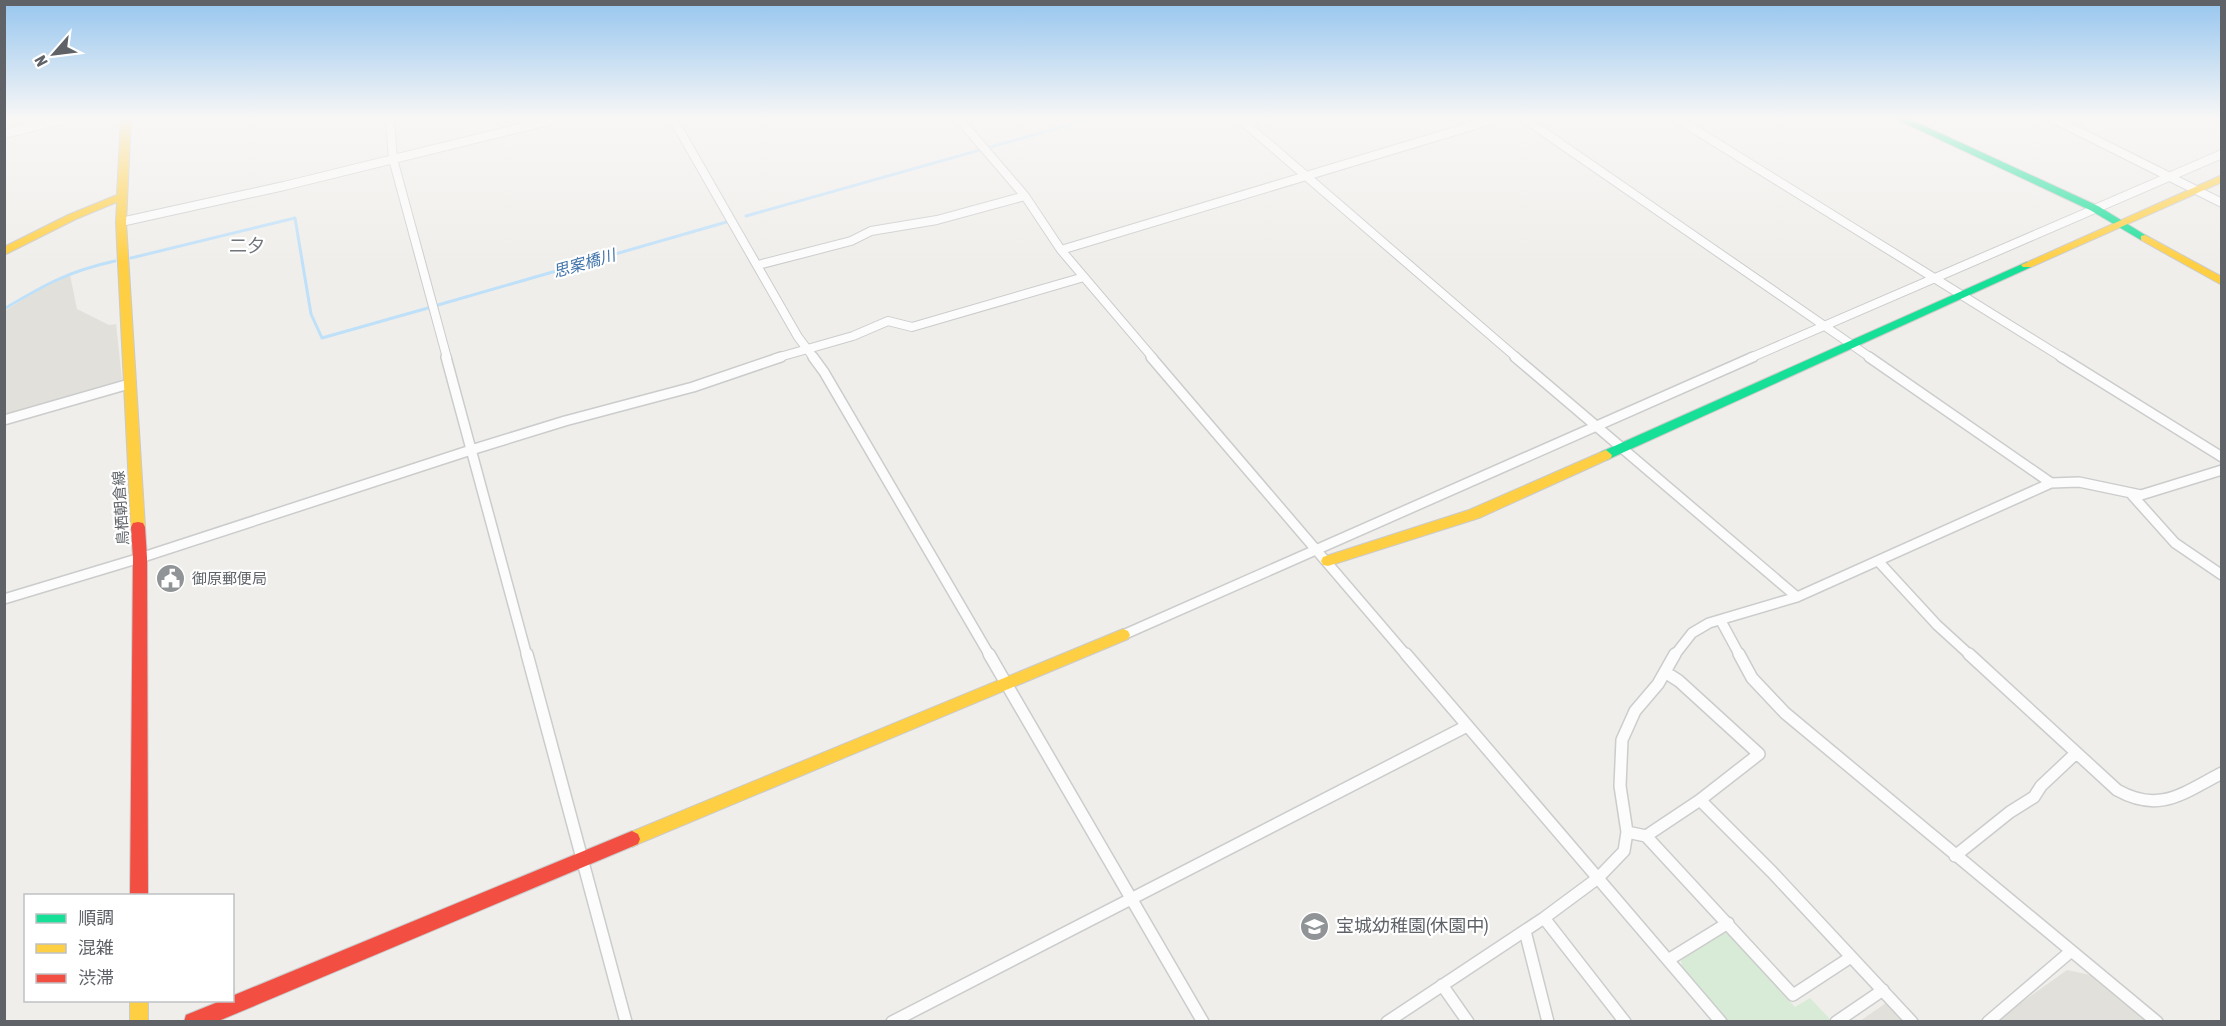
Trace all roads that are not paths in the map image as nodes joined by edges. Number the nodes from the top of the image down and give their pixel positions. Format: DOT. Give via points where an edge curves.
graph roads {
  1 [pos="124,167"];
  2 [pos="359,167"];
  3 [pos="395,167"];
  4 [pos="701,167"];
  5 [pos="999,167"];
  6 [pos="1295,167"];
  7 [pos="1336,167"];
  8 [pos="1594,167"];
  9 [pos="1754,167"];
  10 [pos="2005,167"];
  11 [pos="2150,167"];
  12 [pos="2190,167"];
  13 [pos="1306,176"];
  14 [pos="2168,176"];
  15 [pos="2222,178"];
  16 [pos="2196,190"];
  17 [pos="123,196"];
  18 [pos="1025,196"];
  19 [pos="2222,203"];
  20 [pos="2094,208"];
  21 [pos="122,222"];
  22 [pos="2120,223"];
  23 [pos="1061,250"];
  24 [pos="4,252"];
  25 [pos="758,265"];
  26 [pos="1084,277"];
  27 [pos="1932,278"];
  28 [pos="2222,282"];
  29 [pos="1960,295"];
  30 [pos="1825,326"];
  31 [pos="1851,344"];
  32 [pos="807,349"];
  33 [pos="129,384"];
  34 [pos="4,420"];
  35 [pos="1595,426"];
  36 [pos="1621,448"];
  37 [pos="471,450"];
  38 [pos="2222,457"];
  39 [pos="2222,470"];
  40 [pos="2051,483"];
  41 [pos="2132,495"];
  42 [pos="1316,548"];
  43 [pos="140,558"];
  44 [pos="1328,561"];
  45 [pos="1879,562"];
  46 [pos="2222,575"];
  47 [pos="1797,597"];
  48 [pos="4,599"];
  49 [pos="1721,621"];
  50 [pos="1123,635"];
  51 [pos="1665,672"];
  52 [pos="1007,683"];
  53 [pos="1467,726"];
  54 [pos="2075,754"];
  55 [pos="2222,772"];
  56 [pos="1700,800"];
  57 [pos="1627,832"];
  58 [pos="1646,836"];
  59 [pos="1955,856"];
  60 [pos="583,861"];
  61 [pos="1598,878"];
  62 [pos="139,894"];
  63 [pos="1129,898"];
  64 [pos="1544,918"];
  65 [pos="1728,923"];
  66 [pos="1525,931"];
  67 [pos="2070,952"];
  68 [pos="1851,957"];
  69 [pos="1668,960"];
  70 [pos="1442,985"];
  71 [pos="1883,990"];
  72 [pos="139,1002"];
  73 [pos="139,1022"];
  74 [pos="193,1022"];
  75 [pos="626,1022"];
  76 [pos="892,1022"];
  77 [pos="1203,1022"];
  78 [pos="1387,1022"];
  79 [pos="1468,1022"];
  80 [pos="1548,1022"];
  81 [pos="1625,1022"];
  82 [pos="1721,1022"];
  83 [pos="1836,1022"];
  84 [pos="1912,1022"];
  85 [pos="1988,1022"];
  86 [pos="2157,1022"];
  1 -- 17 [label="street, 鳥栖朝倉線"];
  2 -- 21 [label="street"];
  3 -- 37 [label="street"];
  4 -- 25 [label="street"];
  5 -- 18 [label="street"];
  6 -- 13 [label="street"];
  7 -- 13 [label="street"];
  8 -- 30 [label="street"];
  9 -- 27 [label="street"];
  10 -- 20 [label="street"];
  11 -- 14 [label="street"];
  12 -- 14 [label="street"];
  13 -- 23 [label="street"];
  13 -- 35 [label="street"];
  14 -- 16 [label="street"];
  14 -- 20 [label="street"];
  15 -- 16 [label="street"];
  16 -- 19 [label="street"];
  16 -- 22 [label="street"];
  17 -- 21 [label="street, 鳥栖朝倉線"];
  17 -- 24 [label="street"];
  18 -- 23 [label="street"];
  18 -- 25 [label="street" via="920,224 871,231 851,241"];
  20 -- 22 [label="street"];
  20 -- 27 [label="street"];
  21 -- 33 [label="street, 鳥栖朝倉線"];
  22 -- 28 [label="street"];
  22 -- 29 [label="street"];
  23 -- 26 [label="street"];
  25 -- 32 [label="street"];
  26 -- 32 [label="street" via="912,327 888,321"];
  26 -- 42 [label="street"];
  27 -- 29 [label="street"];
  27 -- 30 [label="street"];
  29 -- 31 [label="street"];
  29 -- 38 [label="street"];
  30 -- 31 [label="street"];
  30 -- 35 [label="street"];
  31 -- 36 [label="street"];
  31 -- 40 [label="street"];
  32 -- 37 [label="street" via="693,387"];
  32 -- 52 [label="street"];
  33 -- 34 [label="street"];
  33 -- 43 [label="street, 鳥栖朝倉線"];
  35 -- 36 [label="street"];
  35 -- 42 [label="street"];
  36 -- 44 [label="street" via="1474,513"];
  36 -- 47 [label="street"];
  37 -- 43 [label="street"];
  37 -- 60 [label="street"];
  39 -- 41 [label="street" via="2155,492"];
  40 -- 41 [label="street" via="2079,482"];
  40 -- 45 [label="street"];
  41 -- 46 [label="street" via="2175,543"];
  42 -- 44 [label="street"];
  42 -- 50 [label="street"];
  43 -- 48 [label="street"];
  43 -- 62 [label="street, 鳥栖朝倉線"];
  44 -- 53 [label="street"];
  45 -- 47 [label="street"];
  45 -- 54 [label="street" via="1937,625"];
  47 -- 49 [label="street"];
  49 -- 51 [label="street" via="1692,633"];
  49 -- 59 [label="street" via="1752,678 1779,706"];
  50 -- 52 [label="street"];
  51 -- 56 [label="street" via="1759,754"];
  51 -- 57 [label="street" via="1635,711 1622,740 1620,786"];
  52 -- 60 [label="street"];
  52 -- 63 [label="street"];
  53 -- 61 [label="street"];
  53 -- 63 [label="street"];
  54 -- 55 [label="street" via="2117,790 2152,802"];
  54 -- 59 [label="street" via="2034,797"];
  56 -- 58 [label="street"];
  56 -- 68 [label="street"];
  57 -- 58 [label="street"];
  57 -- 61 [label="street" via="1624,851"];
  58 -- 65 [label="street"];
  59 -- 67 [label="street"];
  60 -- 74 [label="street"];
  60 -- 75 [label="street"];
  61 -- 64 [label="street"];
  61 -- 69 [label="street"];
  63 -- 76 [label="street"];
  63 -- 77 [label="street"];
  64 -- 66 [label="street"];
  64 -- 81 [label="street"];
  65 -- 68 [label="street" via="1793,995"];
  65 -- 69 [label="street"];
  66 -- 70 [label="street"];
  66 -- 80 [label="street"];
  67 -- 85 [label="street"];
  67 -- 86 [label="street"];
  68 -- 71 [label="street"];
  69 -- 82 [label="street"];
  70 -- 78 [label="street"];
  70 -- 79 [label="street"];
  71 -- 83 [label="street"];
  71 -- 84 [label="street"];
  72 -- 73 [label="street"];
}
